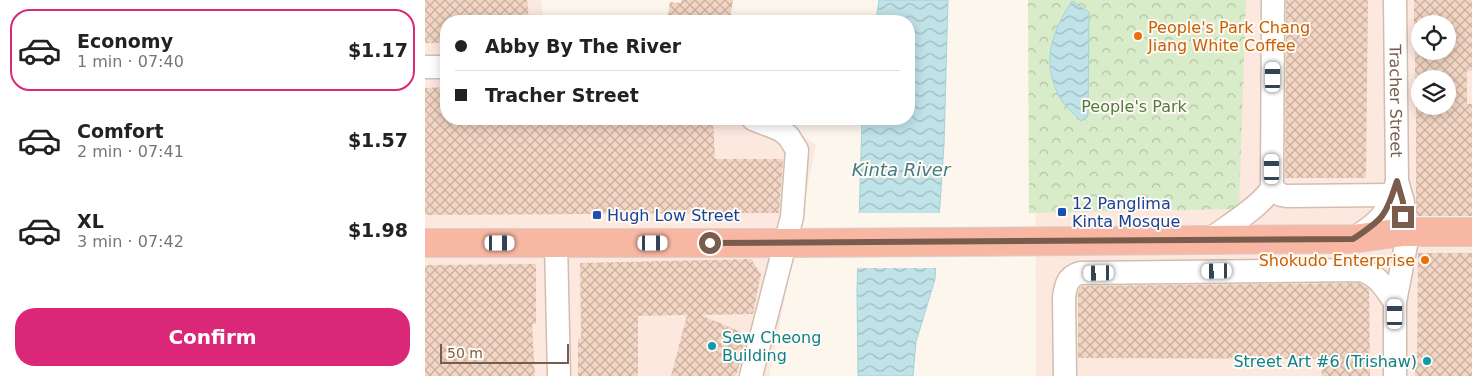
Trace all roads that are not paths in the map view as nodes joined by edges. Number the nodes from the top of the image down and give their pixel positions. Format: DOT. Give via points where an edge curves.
graph roads {
  1 [pos="1273,0"];
  2 [pos="1395,0"];
  3 [pos="425,67"];
  4 [pos="440,67"];
  5 [pos="768,125"];
  6 [pos="1271,188"];
  7 [pos="1395,188"];
  8 [pos="1472,232"];
  9 [pos="1353,239"];
  10 [pos="1404,239"];
  11 [pos="1209,240"];
  12 [pos="425,243"];
  13 [pos="556,243"];
  14 [pos="793,243"];
  15 [pos="1472,245"];
  16 [pos="1395,302"];
  17 [pos="559,376"];
  18 [pos="751,376"];
  19 [pos="1065,376"];
  20 [pos="1395,376"];
  1 -- 6 [label="street"];
  2 -- 7 [label="street, Tracher Street"];
  3 -- 4 [label="street"];
  5 -- 14 [label="street" via="781,130 797,150"];
  6 -- 7 [label="street" via="1287,196"];
  6 -- 11 [label="street" via="1259,202"];
  7 -- 9 [label="street" via="1383,216"];
  7 -- 10 [label="street, Tracher Street" via="1403,202"];
  8 -- 10 [label="highway"];
  9 -- 10 [label="highway"];
  9 -- 11 [label="highway"];
  10 -- 15 [label="highway"];
  10 -- 16 [label="street, Tracher Street"];
  11 -- 14 [label="highway"];
  12 -- 13 [label="highway"];
  13 -- 14 [label="highway"];
  13 -- 17 [label="street"];
  14 -- 18 [label="street"];
  16 -- 19 [label="street" via="1381,281 1361,270 1080,273 1069,280 1064,297"];
  16 -- 20 [label="street, Tracher Street"];
}
